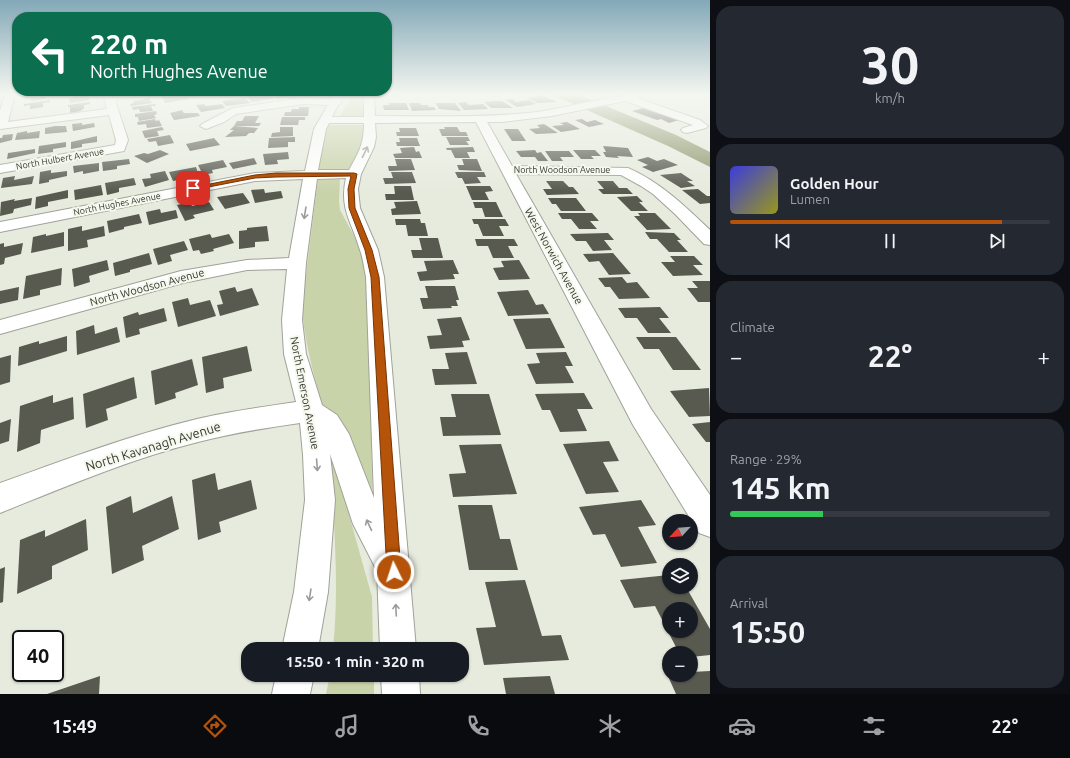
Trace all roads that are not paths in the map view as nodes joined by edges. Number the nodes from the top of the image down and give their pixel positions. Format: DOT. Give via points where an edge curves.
graph roads {
  1 [pos="118,126"];
  2 [pos="321,126"];
  3 [pos="369,126"];
  4 [pos="484,126"];
  5 [pos="701,126"];
  6 [pos="687,130"];
  7 [pos="0,169"];
  8 [pos="508,170"];
  9 [pos="311,174"];
  10 [pos="354,174"];
  11 [pos="0,227"];
  12 [pos="710,240"];
  13 [pos="297,263"];
  14 [pos="0,327"];
  15 [pos="311,411"];
  16 [pos="0,498"];
  17 [pos="710,522"];
  18 [pos="394,572"];
  19 [pos="301,642"];
  20 [pos="398,642"];
  21 [pos="294,682"];
  22 [pos="400,682"];
  23 [pos="292,694"];
  24 [pos="401,694"];
  1 -- 7 [label="street, North Hulbert Avenue" via="122,140 120,148"];
  2 -- 9 [label="street, North Emerson Avenue"];
  10 -- 3 [label="street, one-way" via="368,147"];
  4 -- 8 [label="street, West Norwich Avenue"];
  5 -- 6 [label="street"];
  8 -- 12 [label="street, North Woodson Avenue" via="616,170 630,174 690,219"];
  8 -- 17 [label="street, West Norwich Avenue" via="642,417"];
  9 -- 10 [label="street, North Hughes Avenue"];
  9 -- 11 [label="street, North Hughes Avenue" via="238,180"];
  9 -- 13 [label="street, North Emerson Avenue, one-way"];
  10 -- 18 [label="street" via="351,189 352,208 369,250 375,277"];
  13 -- 14 [label="street, North Woodson Avenue" via="247,265 208,271"];
  13 -- 15 [label="street, North Emerson Avenue" via="292,320 296,354"];
  15 -- 16 [label="street, North Kavanagh Avenue" via="227,423 175,436 114,455"];
  18 -- 15 [label="street, one-way" via="368,524 340,442 328,423"];
  15 -- 19 [label="street, North Emerson Avenue, one-way" via="320,500 311,592"];
  20 -- 18 [label="street, one-way"];
  21 -- 23 [label="street"];
  22 -- 24 [label="street"];
}
